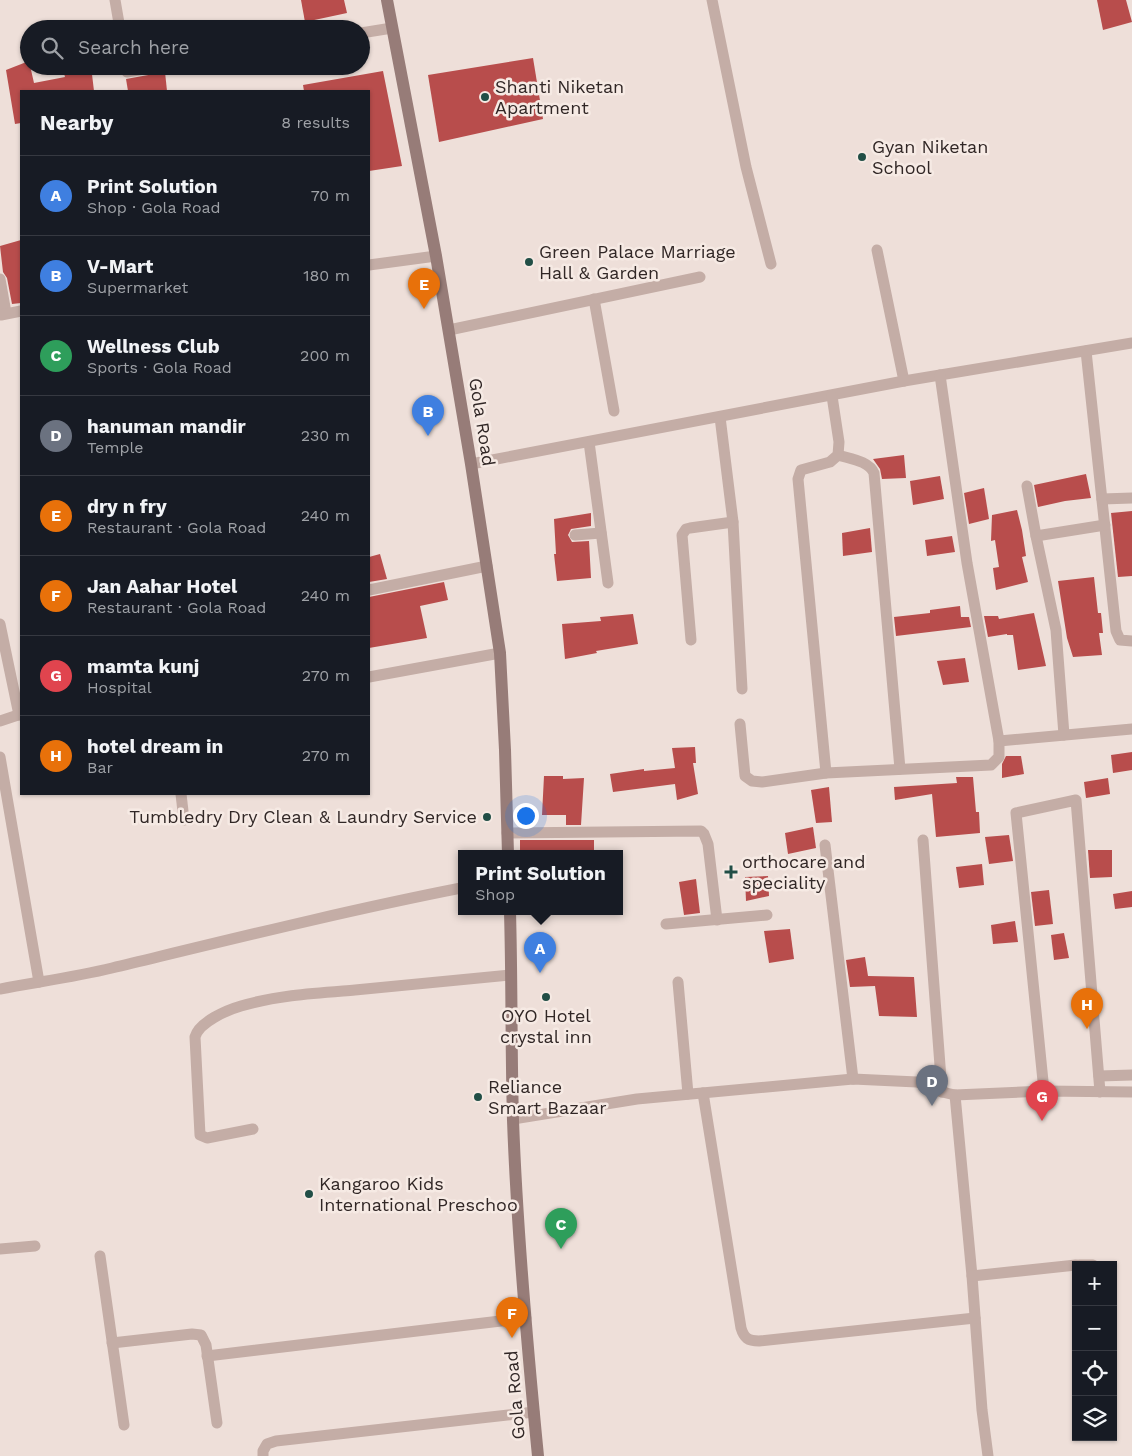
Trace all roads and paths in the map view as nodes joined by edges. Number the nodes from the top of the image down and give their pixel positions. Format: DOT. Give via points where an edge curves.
graph roads {
  1 [pos="115,0"];
  2 [pos="387,0"];
  3 [pos="712,0"];
  4 [pos="118,20"];
  5 [pos="392,28"];
  6 [pos="370,32"];
  7 [pos="877,250"];
  8 [pos="436,256"];
  9 [pos="771,264"];
  10 [pos="370,265"];
  11 [pos="700,277"];
  12 [pos="0,279"];
  13 [pos="594,299"];
  14 [pos="20,311"];
  15 [pos="3,314"];
  16 [pos="449,330"];
  17 [pos="1132,343"];
  18 [pos="1086,351"];
  19 [pos="940,375"];
  20 [pos="904,381"];
  21 [pos="832,396"];
  22 [pos="614,411"];
  23 [pos="720,417"];
  24 [pos="589,442"];
  25 [pos="838,456"];
  26 [pos="471,464"];
  27 [pos="1027,486"];
  28 [pos="1132,498"];
  29 [pos="1102,499"];
  30 [pos="733,522"];
  31 [pos="1104,525"];
  32 [pos="601,533"];
  33 [pos="575,535"];
  34 [pos="1036,536"];
  35 [pos="487,566"];
  36 [pos="608,583"];
  37 [pos="370,590"];
  38 [pos="0,624"];
  39 [pos="691,640"];
  40 [pos="1132,641"];
  41 [pos="500,653"];
  42 [pos="370,678"];
  43 [pos="742,689"];
  44 [pos="20,715"];
  45 [pos="0,721"];
  46 [pos="740,724"];
  47 [pos="1132,728"];
  48 [pos="1064,735"];
  49 [pos="999,741"];
  50 [pos="0,757"];
  51 [pos="900,769"];
  52 [pos="826,773"];
  53 [pos="181,795"];
  54 [pos="5,815"];
  55 [pos="184,820"];
  56 [pos="507,833"];
  57 [pos="922,840"];
  58 [pos="825,845"];
  59 [pos="508,850"];
  60 [pos="458,889"];
  61 [pos="510,915"];
  62 [pos="767,915"];
  63 [pos="717,920"];
  64 [pos="666,924"];
  65 [pos="511,975"];
  66 [pos="39,982"];
  67 [pos="678,982"];
  68 [pos="0,989"];
  69 [pos="1132,1075"];
  70 [pos="1100,1076"];
  71 [pos="853,1079"];
  72 [pos="1044,1091"];
  73 [pos="942,1092"];
  74 [pos="1100,1092"];
  75 [pos="1132,1092"];
  76 [pos="703,1093"];
  77 [pos="688,1094"];
  78 [pos="955,1095"];
  79 [pos="513,1119"];
  80 [pos="253,1129"];
  81 [pos="35,1246"];
  82 [pos="0,1249"];
  83 [pos="100,1256"];
  84 [pos="1072,1266"];
  85 [pos="972,1276"];
  86 [pos="526,1318"];
  87 [pos="975,1318"];
  88 [pos="112,1343"];
  89 [pos="208,1356"];
  90 [pos="534,1412"];
  91 [pos="218,1423"];
  92 [pos="124,1426"];
  93 [pos="263,1456"];
  94 [pos="538,1456"];
  95 [pos="988,1456"];
  1 -- 4 [label="street"];
  2 -- 5 [label="street, Gola Road"];
  3 -- 9 [label="street" via="746,167"];
  5 -- 6 [label="street"];
  5 -- 8 [label="street, Gola Road"];
  7 -- 20 [label="street"];
  8 -- 10 [label="street"];
  8 -- 16 [label="street, Gola Road"];
  11 -- 13 [label="street"];
  12 -- 15 [label="street"];
  13 -- 16 [label="street"];
  13 -- 22 [label="street"];
  14 -- 15 [label="street"];
  16 -- 26 [label="street, Gola Road"];
  17 -- 18 [label="street"];
  18 -- 19 [label="street"];
  18 -- 29 [label="street"];
  19 -- 20 [label="street"];
  19 -- 49 [label="street" via="967,563"];
  20 -- 21 [label="street"];
  21 -- 23 [label="street"];
  21 -- 25 [label="street"];
  23 -- 24 [label="street"];
  23 -- 30 [label="street"];
  24 -- 26 [label="street"];
  24 -- 32 [label="street"];
  25 -- 51 [label="street" via="868,465 874,473"];
  25 -- 52 [label="street" via="830,462 801,470 798,480"];
  26 -- 35 [label="street, Gola Road"];
  27 -- 34 [label="street"];
  28 -- 29 [label="street"];
  29 -- 31 [label="street"];
  30 -- 39 [label="street" via="686,529 682,535"];
  30 -- 43 [label="street"];
  31 -- 34 [label="street"];
  31 -- 40 [label="street" via="1116,631 1120,640"];
  32 -- 33 [label="street"];
  32 -- 36 [label="street"];
  34 -- 48 [label="street" via="1056,630"];
  35 -- 37 [label="street"];
  35 -- 41 [label="street, Gola Road"];
  38 -- 44 [label="street"];
  41 -- 42 [label="street"];
  41 -- 56 [label="street, Gola Road"];
  44 -- 45 [label="street"];
  46 -- 52 [label="street" via="745,776 752,781"];
  47 -- 48 [label="street"];
  48 -- 49 [label="street"];
  49 -- 51 [label="street" via="999,757 991,765"];
  50 -- 54 [label="street"];
  51 -- 52 [label="street"];
  53 -- 55 [label="street"];
  54 -- 66 [label="street"];
  56 -- 59 [label="street, Gola Road"];
  56 -- 63 [label="street" via="700,831 708,844"];
  57 -- 73 [label="street"];
  58 -- 71 [label="street"];
  60 -- 66 [label="street"];
  61 -- 65 [label="street, Gola Road"];
  62 -- 63 [label="street"];
  63 -- 64 [label="street"];
  65 -- 79 [label="street, Gola Road"];
  65 -- 80 [label="street" via="284,998 234,1008 203,1025 196,1037 200,1135 207,1138"];
  66 -- 68 [label="street"];
  67 -- 77 [label="street"];
  69 -- 70 [label="street"];
  70 -- 72 [label="street" via="1076,800 1016,812"];
  70 -- 74 [label="street"];
  71 -- 73 [label="street" via="918,1082"];
  71 -- 76 [label="street"];
  72 -- 74 [label="street"];
  72 -- 78 [label="street"];
  73 -- 78 [label="street"];
  74 -- 75 [label="street"];
  76 -- 77 [label="street"];
  76 -- 87 [label="street" via="741,1328 747,1339 759,1341"];
  77 -- 79 [label="street"];
  78 -- 85 [label="street"];
  79 -- 86 [label="street, Gola Road"];
  81 -- 82 [label="street"];
  83 -- 88 [label="street"];
  84 -- 85 [label="street"];
  85 -- 87 [label="street"];
  86 -- 89 [label="street"];
  86 -- 90 [label="street, Gola Road"];
  87 -- 95 [label="street"];
  88 -- 89 [label="street" via="196,1334 203,1337"];
  88 -- 92 [label="street"];
  89 -- 91 [label="street"];
  90 -- 93 [label="street" via="276,1441 267,1444"];
  90 -- 94 [label="street, Gola Road"];
}
